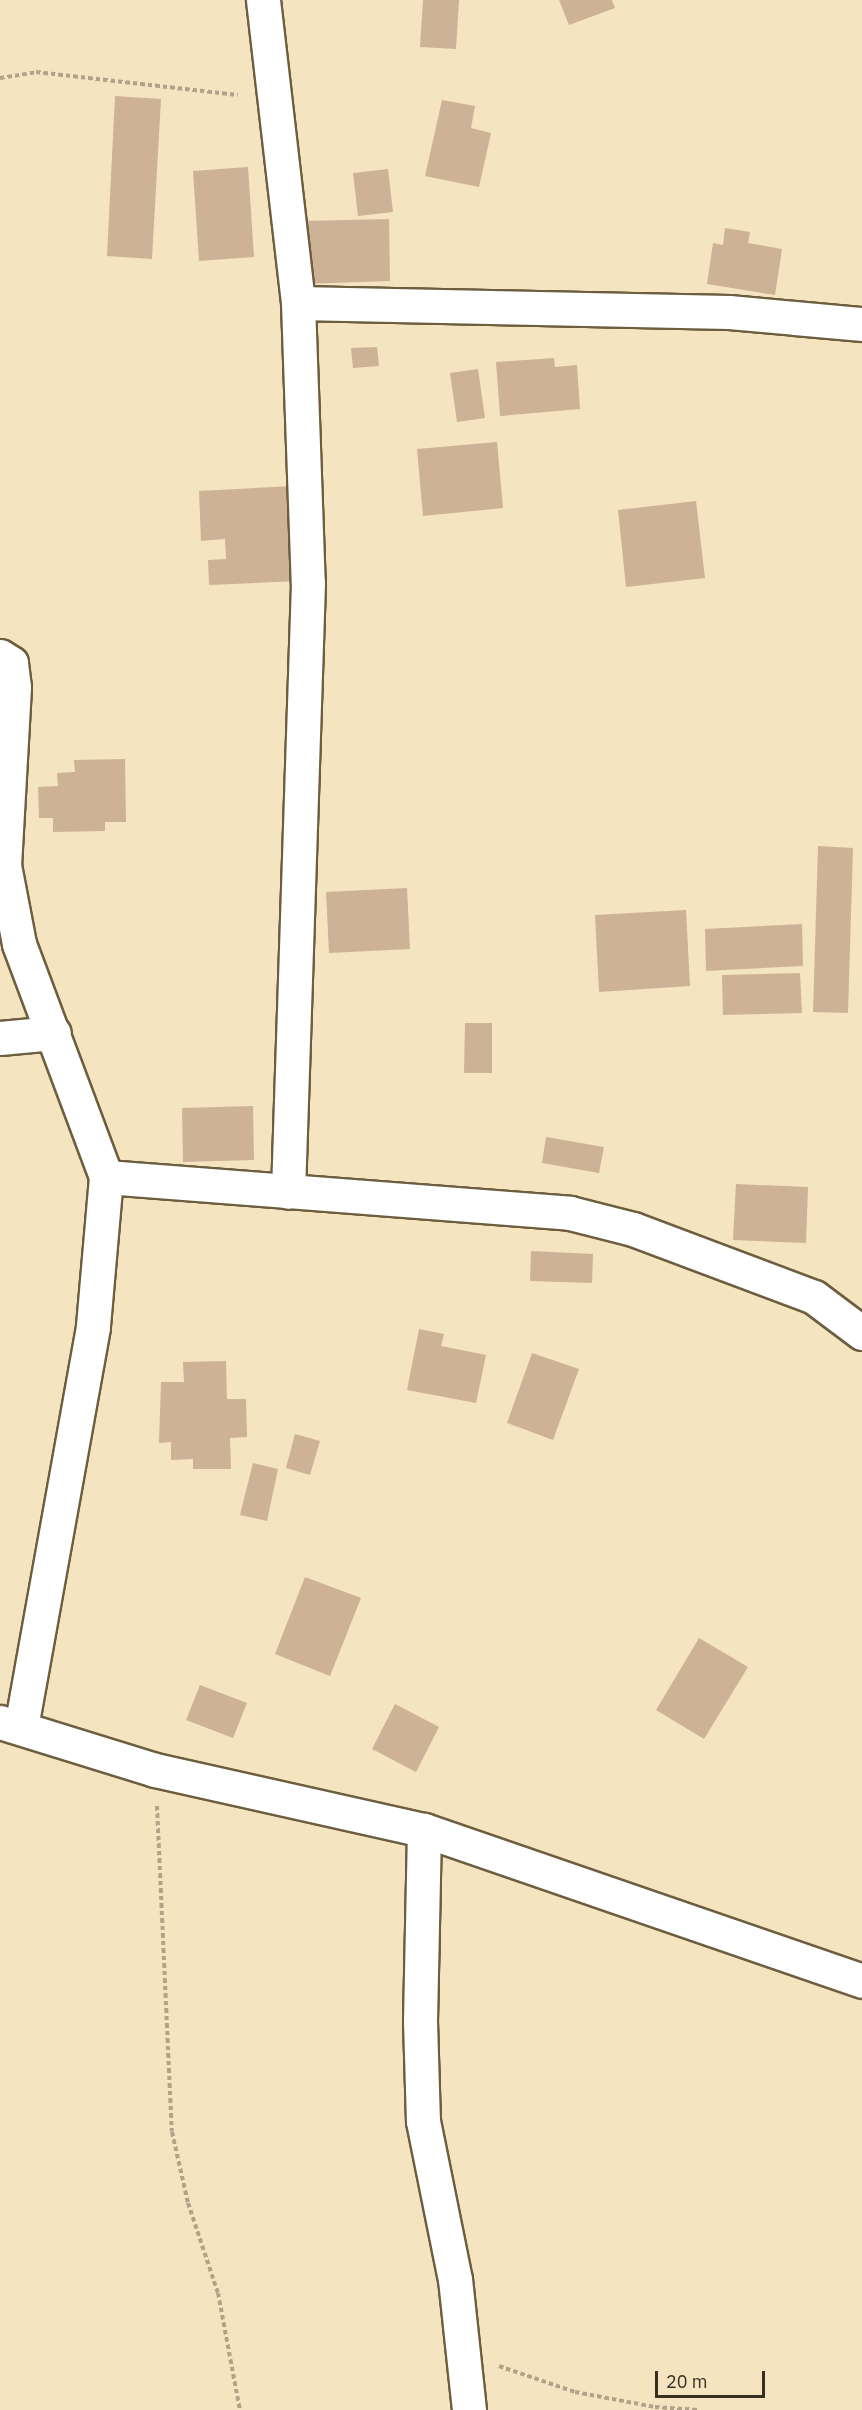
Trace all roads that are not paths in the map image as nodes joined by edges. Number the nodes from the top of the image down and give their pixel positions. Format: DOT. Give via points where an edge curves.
graph roads {
  1 [pos="263,0"];
  2 [pos="298,303"];
  3 [pos="862,324"];
  4 [pos="0,656"];
  5 [pos="54,1033"];
  6 [pos="0,1038"];
  7 [pos="106,1177"];
  8 [pos="288,1192"];
  9 [pos="862,1333"];
  10 [pos="11,1725"];
  11 [pos="424,1830"];
  12 [pos="862,1981"];
  13 [pos="469,2410"];
  1 -- 2 [label="street"];
  2 -- 3 [label="street" via="729,312"];
  2 -- 8 [label="street" via="308,583"];
  4 -- 5 [label="street" via="11,663 14,687 4,865 19,944"];
  5 -- 6 [label="street"];
  5 -- 7 [label="street"];
  7 -- 8 [label="street"];
  7 -- 10 [label="street" via="93,1327"];
  8 -- 9 [label="street" via="570,1213 633,1229 814,1297"];
  10 -- 11 [label="street" via="155,1770"];
  11 -- 12 [label="street"];
  11 -- 13 [label="street" via="420,2021 423,2121 444,2209"];
}
